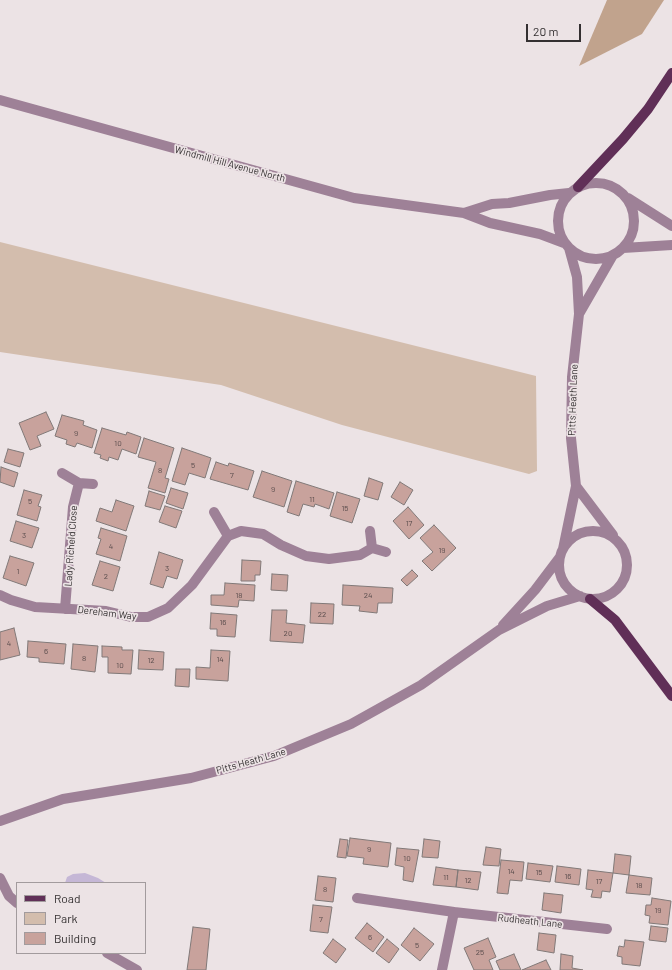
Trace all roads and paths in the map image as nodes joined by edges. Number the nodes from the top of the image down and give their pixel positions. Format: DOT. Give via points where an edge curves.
graph roads {
  1 [pos="672,73"];
  2 [pos="1,101"];
  3 [pos="578,186"];
  4 [pos="569,193"];
  5 [pos="624,195"];
  6 [pos="464,213"];
  7 [pos="672,226"];
  8 [pos="672,245"];
  9 [pos="567,246"];
  10 [pos="623,248"];
  11 [pos="613,255"];
  12 [pos="579,314"];
  13 [pos="62,473"];
  14 [pos="80,483"];
  15 [pos="92,484"];
  16 [pos="576,486"];
  17 [pos="214,512"];
  18 [pos="370,531"];
  19 [pos="228,536"];
  20 [pos="615,538"];
  21 [pos="372,548"];
  22 [pos="386,552"];
  23 [pos="562,553"];
  24 [pos="0,595"];
  25 [pos="585,598"];
  26 [pos="65,609"];
  27 [pos="499,630"];
  28 [pos="672,696"];
  29 [pos="0,821"];
  30 [pos="0,878"];
  31 [pos="357,898"];
  32 [pos="16,902"];
  33 [pos="454,912"];
  34 [pos="607,929"];
  35 [pos="109,954"];
  36 [pos="137,970"];
  37 [pos="442,970"];
  1 -- 3 [label="main road" via="648,109"];
  2 -- 6 [label="street, Windmill Hill Avenue North" via="354,198"];
  3 -- 4 [label="street"];
  3 -- 5 [label="street" via="603,183"];
  4 -- 6 [label="street, Windmill Hill Avenue North" via="492,204"];
  4 -- 9 [label="street" via="558,212 559,234"];
  5 -- 7 [label="street"];
  5 -- 10 [label="street" via="634,216 630,238"];
  6 -- 9 [label="street, Windmill Hill Avenue North" via="490,223 533,232"];
  8 -- 10 [label="street"];
  9 -- 11 [label="street" via="590,259 602,259"];
  9 -- 12 [label="street, Pitts Heath Lane" via="577,277"];
  10 -- 11 [label="street"];
  11 -- 12 [label="street, Pitts Heath Lane"];
  12 -- 16 [label="street, Pitts Heath Lane" via="572,377 571,438"];
  13 -- 14 [label="street"];
  14 -- 15 [label="street"];
  14 -- 26 [label="street, Lady Richeld Close" via="73,507"];
  16 -- 20 [label="street"];
  16 -- 23 [label="street, Pitts Heath Lane"];
  17 -- 19 [label="street"];
  18 -- 21 [label="street"];
  19 -- 21 [label="street" via="242,531 263,534 306,556 329,559 360,555"];
  19 -- 26 [label="street, Dereham Way" via="192,585 168,608 148,617"];
  20 -- 23 [label="street" via="596,530 586,531 577,535"];
  20 -- 25 [label="street" via="626,556 628,567 625,578 620,587 611,594 601,598"];
  21 -- 22 [label="street"];
  23 -- 25 [label="street" via="559,567 561,576 569,588"];
  23 -- 27 [label="street, Pitts Heath Lane"];
  24 -- 26 [label="street, Dereham Way" via="35,607"];
  25 -- 27 [label="street, Pitts Heath Lane" via="547,606"];
  25 -- 28 [label="main road" via="615,620"];
  27 -- 29 [label="street, Pitts Heath Lane" via="421,685 351,724 274,756 191,778 63,799"];
  30 -- 32 [label="street" via="9,896"];
  31 -- 33 [label="street, Rudheath Lane"];
  33 -- 34 [label="street, Rudheath Lane"];
  33 -- 37 [label="street"];
  35 -- 36 [label="street"];
}
